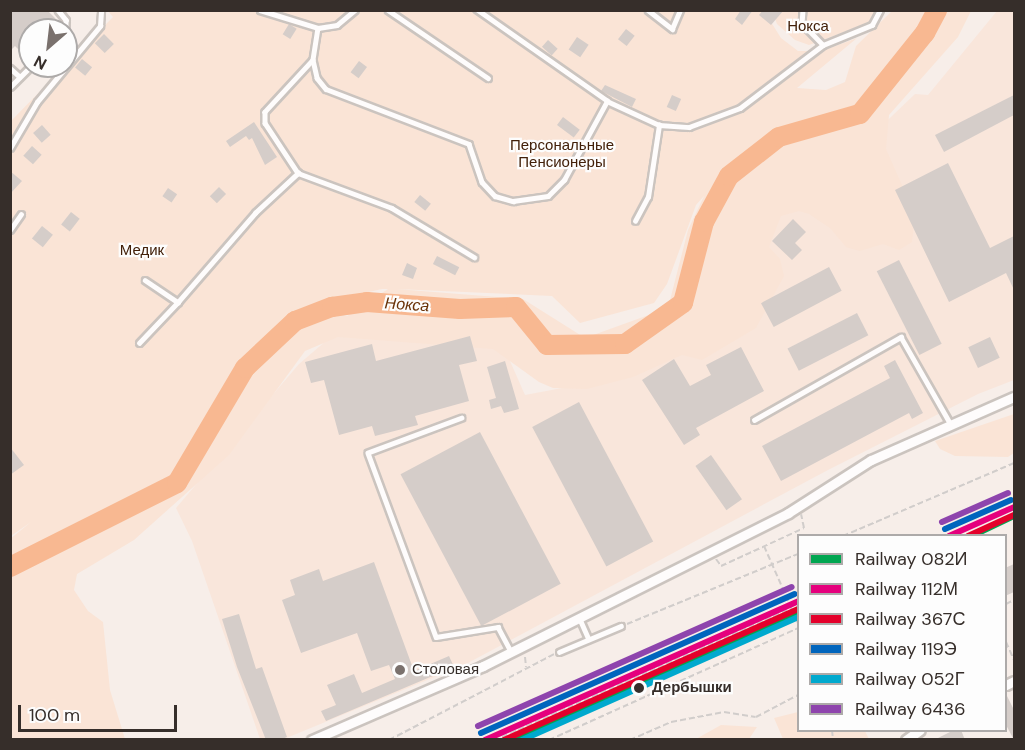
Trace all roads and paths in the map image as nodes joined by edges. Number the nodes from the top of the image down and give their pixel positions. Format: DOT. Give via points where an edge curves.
graph roads {
  1 [pos="101,10"];
  2 [pos="260,10"];
  3 [pos="356,10"];
  4 [pos="388,10"];
  5 [pos="477,10"];
  6 [pos="648,10"];
  7 [pos="680,10"];
  8 [pos="803,10"];
  9 [pos="880,10"];
  10 [pos="318,28"];
  11 [pos="823,45"];
  12 [pos="313,60"];
  13 [pos="488,78"];
  14 [pos="607,101"];
  15 [pos="658,125"];
  16 [pos="10,148"];
  17 [pos="297,173"];
  18 [pos="21,214"];
  19 [pos="635,220"];
  20 [pos="10,230"];
  21 [pos="474,257"];
  22 [pos="145,280"];
  23 [pos="178,302"];
  24 [pos="139,343"];
  25 [pos="1014,397"];
  26 [pos="462,418"];
  27 [pos="754,420"];
  28 [pos="950,423"];
  29 [pos="1014,463"];
  30 [pos="804,528"];
  31 [pos="848,534"];
  32 [pos="764,546"];
  33 [pos="797,554"];
  34 [pos="721,566"];
  35 [pos="792,608"];
  36 [pos="579,617"];
  37 [pos="797,620"];
  38 [pos="621,626"];
  39 [pos="797,628"];
  40 [pos="589,639"];
  41 [pos="1007,646"];
  42 [pos="511,651"];
  43 [pos="559,652"];
  44 [pos="525,657"];
  45 [pos="1014,660"];
  46 [pos="526,668"];
  47 [pos="797,696"];
  48 [pos="502,737"];
  49 [pos="312,740"];
  50 [pos="389,740"];
  51 [pos="549,740"];
  52 [pos="630,740"];
  1 -- 16 [label="lane" via="100,26 37,102"];
  2 -- 10 [label="lane"];
  3 -- 10 [label="lane" via="337,26"];
  4 -- 13 [label="lane"];
  5 -- 14 [label="lane"];
  6 -- 7 [label="lane" via="672,29"];
  8 -- 11 [label="lane" via="802,23"];
  9 -- 11 [label="lane" via="872,25"];
  10 -- 12 [label="lane"];
  11 -- 15 [label="lane" via="740,108 689,127"];
  12 -- 14 [label="lane" via="317,78 326,90 468,144 482,182 495,196 513,201 548,196 564,180"];
  12 -- 17 [label="lane" via="265,112 265,123"];
  14 -- 15 [label="lane"];
  15 -- 19 [label="lane" via="648,198"];
  17 -- 21 [label="lane" via="392,208"];
  17 -- 23 [label="lane" via="255,213"];
  18 -- 20 [label="lane"];
  22 -- 23 [label="lane"];
  23 -- 24 [label="lane"];
  25 -- 28 [label="street"];
  26 -- 42 [label="lane" via="368,453 436,637 498,627"];
  27 -- 28 [label="lane" via="901,337"];
  28 -- 36 [label="street" via="871,460 788,513"];
  29 -- 31 [label="path"];
  30 -- 32 [label="path"];
  32 -- 34 [label="path"];
  32 -- 35 [label="path, bridge"];
  33 -- 38 [label="path"];
  35 -- 37 [label="path, bridge"];
  35 -- 48 [label="path"];
  36 -- 40 [label="lane"];
  36 -- 42 [label="street"];
  38 -- 40 [label="lane"];
  39 -- 51 [label="path"];
  40 -- 43 [label="lane"];
  41 -- 45 [label="path"];
  42 -- 49 [label="street"];
  43 -- 46 [label="path"];
  44 -- 46 [label="path"];
  46 -- 50 [label="path"];
  47 -- 52 [label="path" via="756,717 724,711 671,722"];
}
